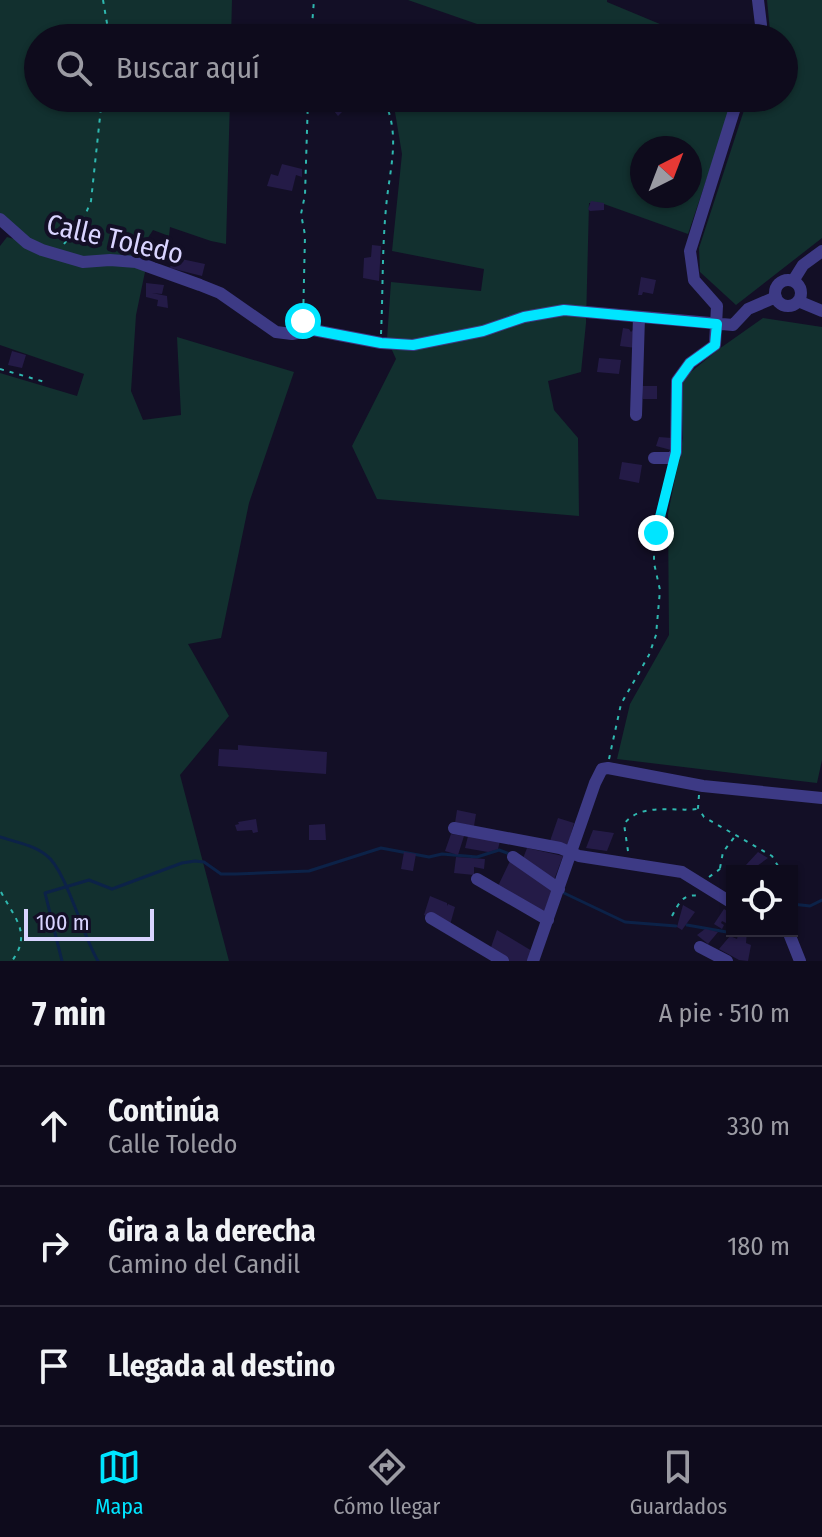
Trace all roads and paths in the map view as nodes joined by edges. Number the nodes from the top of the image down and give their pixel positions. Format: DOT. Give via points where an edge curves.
graph roads {
  1 [pos="103,0"];
  2 [pos="314,0"];
  3 [pos="758,0"];
  4 [pos="107,24"];
  5 [pos="312,24"];
  6 [pos="761,24"];
  7 [pos="101,112"];
  8 [pos="308,112"];
  9 [pos="387,112"];
  10 [pos="734,112"];
  11 [pos="0,219"];
  12 [pos="822,251"];
  13 [pos="55,254"];
  14 [pos="793,281"];
  15 [pos="776,297"];
  16 [pos="798,301"];
  17 [pos="822,311"];
  18 [pos="639,317"];
  19 [pos="717,324"];
  20 [pos="303,332"];
  21 [pos="381,343"];
  22 [pos="0,369"];
  23 [pos="45,382"];
  24 [pos="636,415"];
  25 [pos="654,458"];
  26 [pos="673,458"];
  27 [pos="608,768"];
  28 [pos="703,786"];
  29 [pos="822,798"];
  30 [pos="698,808"];
  31 [pos="454,828"];
  32 [pos="736,834"];
  33 [pos="571,853"];
  34 [pos="513,857"];
  35 [pos="621,862"];
  36 [pos="779,865"];
  37 [pos="720,869"];
  38 [pos="726,869"];
  39 [pos="477,879"];
  40 [pos="702,883"];
  41 [pos="559,889"];
  42 [pos="1,892"];
  43 [pos="716,892"];
  44 [pos="726,899"];
  45 [pos="672,916"];
  46 [pos="431,918"];
  47 [pos="548,920"];
  48 [pos="790,937"];
  49 [pos="700,947"];
  50 [pos="12,961"];
  51 [pos="503,961"];
  52 [pos="533,961"];
  53 [pos="727,961"];
  54 [pos="800,961"];
  1 -- 4 [label="path"];
  2 -- 5 [label="path"];
  3 -- 6 [label="street"];
  7 -- 13 [label="path" via="91,201 75,233"];
  8 -- 20 [label="path" via="301,214"];
  9 -- 21 [label="path" via="394,134 385,210"];
  10 -- 19 [label="street" via="690,251 694,280 717,306"];
  11 -- 13 [label="street, Calle Toledo" via="27,243"];
  12 -- 14 [label="street"];
  13 -- 20 [label="street, Calle Toledo" via="83,262 136,262 220,293 276,332"];
  14 -- 15 [label="street" via="778,285"];
  14 -- 16 [label="street" via="801,293"];
  15 -- 16 [label="street" via="787,306"];
  15 -- 19 [label="street" via="748,309 733,325"];
  16 -- 17 [label="street"];
  18 -- 19 [label="street, Calle Toledo"];
  18 -- 21 [label="street, Calle Toledo" via="564,310 413,345"];
  18 -- 24 [label="street"];
  19 -- 26 [label="street" via="715,345 690,363 677,381"];
  20 -- 21 [label="street, Calle Toledo"];
  22 -- 23 [label="path"];
  25 -- 26 [label="street"];
  26 -- 27 [label="path" via="654,549 660,590 656,635 621,704"];
  27 -- 28 [label="street"];
  27 -- 33 [label="street" via="598,775"];
  28 -- 29 [label="street"];
  28 -- 30 [label="path"];
  30 -- 32 [label="path" via="704,817"];
  30 -- 35 [label="path" via="662,808 628,818 628,853"];
  31 -- 33 [label="street"];
  32 -- 36 [label="path"];
  32 -- 37 [label="path" via="723,852"];
  33 -- 35 [label="street"];
  33 -- 41 [label="street"];
  34 -- 41 [label="street"];
  35 -- 40 [label="street" via="682,872"];
  37 -- 38 [label="path"];
  37 -- 40 [label="path"];
  39 -- 47 [label="street"];
  40 -- 43 [label="street"];
  41 -- 47 [label="street"];
  42 -- 50 [label="path" via="22,934 23,947"];
  43 -- 44 [label="street"];
  43 -- 45 [label="path" via="686,896"];
  46 -- 51 [label="street"];
  47 -- 52 [label="street"];
  48 -- 54 [label="street"];
  49 -- 53 [label="street"];
}
